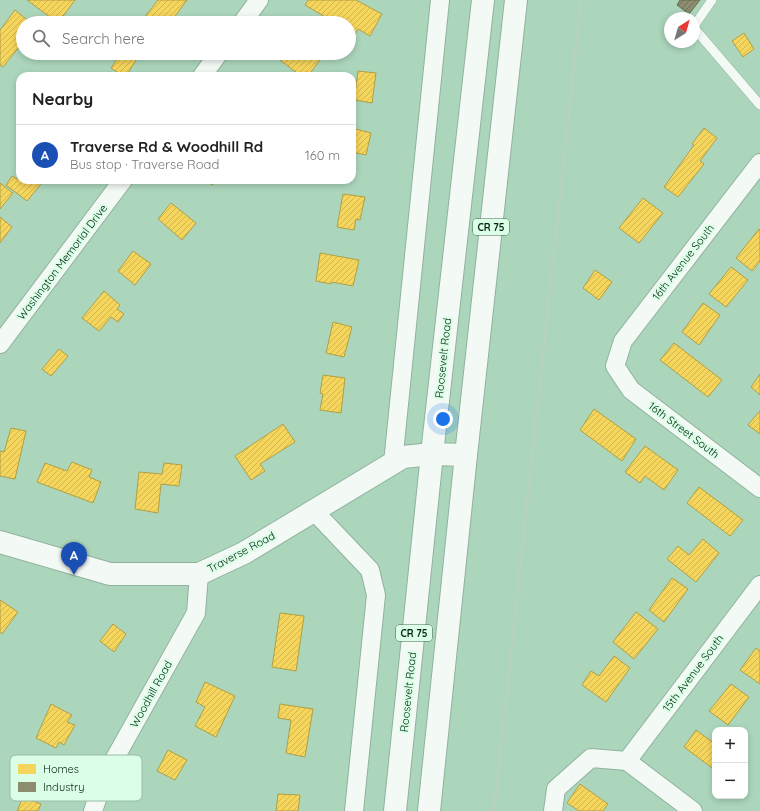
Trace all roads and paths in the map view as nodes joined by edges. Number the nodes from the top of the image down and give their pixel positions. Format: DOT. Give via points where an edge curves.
graph roads {
  1 [pos="259,0"];
  2 [pos="440,0"];
  3 [pos="483,0"];
  4 [pos="516,0"];
  5 [pos="581,0"];
  6 [pos="712,0"];
  7 [pos="247,16"];
  8 [pos="700,18"];
  9 [pos="700,34"];
  10 [pos="214,60"];
  11 [pos="205,72"];
  12 [pos="760,106"];
  13 [pos="760,163"];
  14 [pos="120,184"];
  15 [pos="0,344"];
  16 [pos="615,366"];
  17 [pos="432,454"];
  18 [pos="466,455"];
  19 [pos="393,463"];
  20 [pos="760,488"];
  21 [pos="314,511"];
  22 [pos="0,542"];
  23 [pos="199,574"];
  24 [pos="760,585"];
  25 [pos="117,755"];
  26 [pos="627,761"];
  27 [pos="96,801"];
  28 [pos="93,811"];
  29 [pos="354,811"];
  30 [pos="395,811"];
  31 [pos="429,811"];
  32 [pos="494,811"];
  33 [pos="553,811"];
  34 [pos="693,811"];
  1 -- 7 [label="street"];
  2 -- 19 [label="street"];
  3 -- 17 [label="main road, Roosevelt Road / CR 75"];
  4 -- 18 [label="main road, CR 75"];
  5 -- 32 [label="path"];
  6 -- 8 [label="lane"];
  9 -- 12 [label="lane"];
  10 -- 11 [label="street"];
  13 -- 16 [label="street, 16th Avenue South" via="623,340"];
  14 -- 15 [label="street, Washington Memorial Drive"];
  16 -- 20 [label="street, 16th Street South" via="631,390"];
  17 -- 18 [label="main road, Traverse Road"];
  17 -- 19 [label="main road, Traverse Road" via="403,458"];
  17 -- 30 [label="main road, Roosevelt Road / CR 75"];
  18 -- 31 [label="main road, CR 75"];
  19 -- 21 [label="main road, Traverse Road"];
  21 -- 23 [label="main road, Traverse Road" via="244,553"];
  21 -- 29 [label="street" via="370,570 376,595"];
  22 -- 23 [label="main road, Traverse Road" via="110,574"];
  23 -- 25 [label="street, Woodhill Road" via="196,613"];
  24 -- 26 [label="street, 15th Avenue South"];
  26 -- 33 [label="street" via="591,758 556,789"];
  26 -- 34 [label="street"];
  27 -- 28 [label="street, Woodhill Road"];
}
